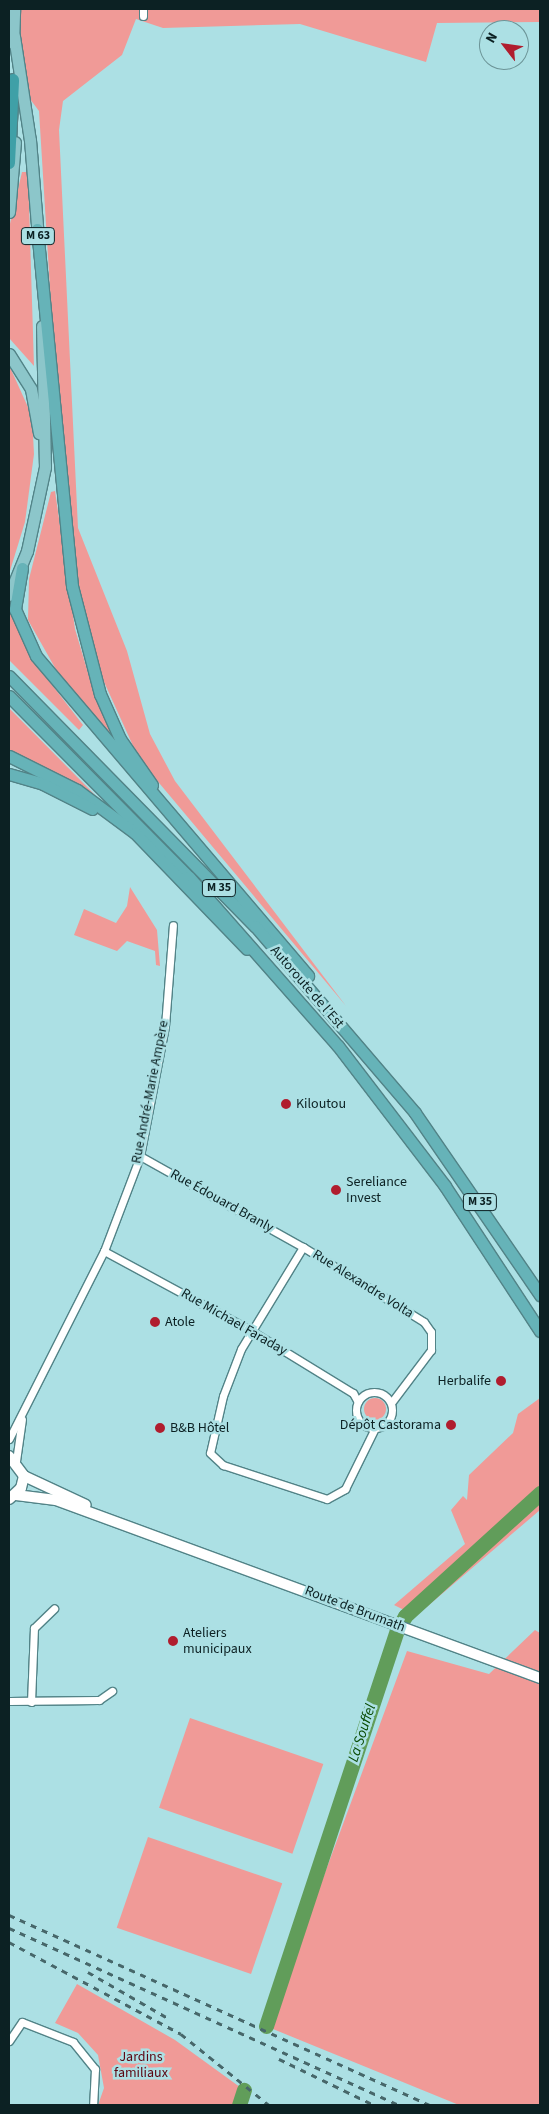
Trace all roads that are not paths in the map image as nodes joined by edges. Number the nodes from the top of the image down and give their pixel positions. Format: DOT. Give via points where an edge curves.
graph roads {
  1 [pos="14,9"];
  2 [pos="14,36"];
  3 [pos="13,80"];
  4 [pos="9,163"];
  5 [pos="9,212"];
  6 [pos="37,229"];
  7 [pos="9,354"];
  8 [pos="37,502"];
  9 [pos="22,568"];
  10 [pos="9,595"];
  11 [pos="9,676"];
  12 [pos="9,696"];
  13 [pos="9,756"];
  14 [pos="9,774"];
  15 [pos="191,839"];
  16 [pos="182,883"];
  17 [pos="173,925"];
  18 [pos="280,978"];
  19 [pos="415,1113"];
  20 [pos="140,1156"];
  21 [pos="303,1247"];
  22 [pos="104,1250"];
  23 [pos="540,1295"];
  24 [pos="250,1330"];
  25 [pos="540,1331"];
  26 [pos="398,1390"];
  27 [pos="353,1393"];
  28 [pos="383,1394"];
  29 [pos="364,1395"];
  30 [pos="358,1402"];
  31 [pos="391,1402"];
  32 [pos="22,1414"];
  33 [pos="364,1424"];
  34 [pos="375,1428"];
  35 [pos="9,1440"];
  36 [pos="368,1440"];
  37 [pos="12,1459"];
  38 [pos="24,1476"];
  39 [pos="12,1497"];
  40 [pos="169,1542"];
  41 [pos="54,1608"];
  42 [pos="540,1678"];
  43 [pos="112,1691"];
  44 [pos="9,1701"];
  45 [pos="31,1702"];
  46 [pos="9,2041"];
  47 [pos="93,2105"];
  1 -- 2 [label="main road, M 63"];
  2 -- 3 [label="main road, M 63"];
  2 -- 6 [label="main road, M 63"];
  3 -- 4 [label="highway"];
  3 -- 5 [label="main road, M 63" via="16,156"];
  6 -- 8 [label="main road, M 63" via="46,437"];
  6 -- 15 [label="highway" via="64,528 82,632 100,694 120,739"];
  7 -- 8 [label="main road" via="24,374 36,404"];
  8 -- 9 [label="main road, M 63"];
  9 -- 10 [label="main road, M 63"];
  9 -- 15 [label="highway" via="15,609 36,656"];
  11 -- 19 [label="highway, Autoroute de l’Est / M 35" via="255,926"];
  12 -- 18 [label="highway, Autoroute de l’Est / M 35" via="189,877"];
  13 -- 16 [label="highway" via="77,790 114,816"];
  14 -- 16 [label="highway" via="60,791 96,812"];
  15 -- 19 [label="highway" via="272,930"];
  16 -- 18 [label="highway"];
  17 -- 20 [label="street, Rue André-Marie Ampère" via="165,1026"];
  18 -- 25 [label="highway, Autoroute de l’Est / M 35" via="391,1111 483,1239"];
  19 -- 23 [label="highway, Autoroute de l’Est / M 35"];
  20 -- 21 [label="street, Rue Édouard Branly"];
  20 -- 22 [label="street, Rue André-Marie Ampère"];
  21 -- 24 [label="street, Rue Alexandre Volta"];
  21 -- 26 [label="street, Rue Alexandre Volta" via="424,1322 431,1332 431,1350"];
  22 -- 24 [label="street, Rue Michael Faraday"];
  22 -- 32 [label="street, Rue André-Marie Ampère"];
  24 -- 27 [label="street, Rue Michael Faraday"];
  24 -- 36 [label="street, Rue Alexandre Volta" via="223,1396 210,1442 215,1461 327,1499 345,1489"];
  26 -- 28 [label="street"];
  26 -- 31 [label="street, Rue Alexandre Volta"];
  27 -- 29 [label="street"];
  27 -- 30 [label="street, Rue Michael Faraday"];
  28 -- 29 [label="street"];
  28 -- 31 [label="street"];
  29 -- 30 [label="street"];
  30 -- 33 [label="street" via="358,1417"];
  31 -- 34 [label="street" via="390,1418"];
  32 -- 35 [label="street, Rue André-Marie Ampère"];
  32 -- 37 [label="street, Rue André-Marie Ampère"];
  33 -- 34 [label="street"];
  33 -- 36 [label="street"];
  34 -- 36 [label="street"];
  37 -- 38 [label="main road"];
  38 -- 39 [label="main road"];
  38 -- 40 [label="main road, Route de Brumath"];
  39 -- 40 [label="main road, Route de Brumath" via="56,1500"];
  40 -- 42 [label="main road, Route de Brumath"];
  41 -- 45 [label="street" via="34,1628"];
  43 -- 45 [label="street" via="99,1700"];
  44 -- 45 [label="street"];
  46 -- 47 [label="street" via="22,2022 74,2042 95,2069"];
}
